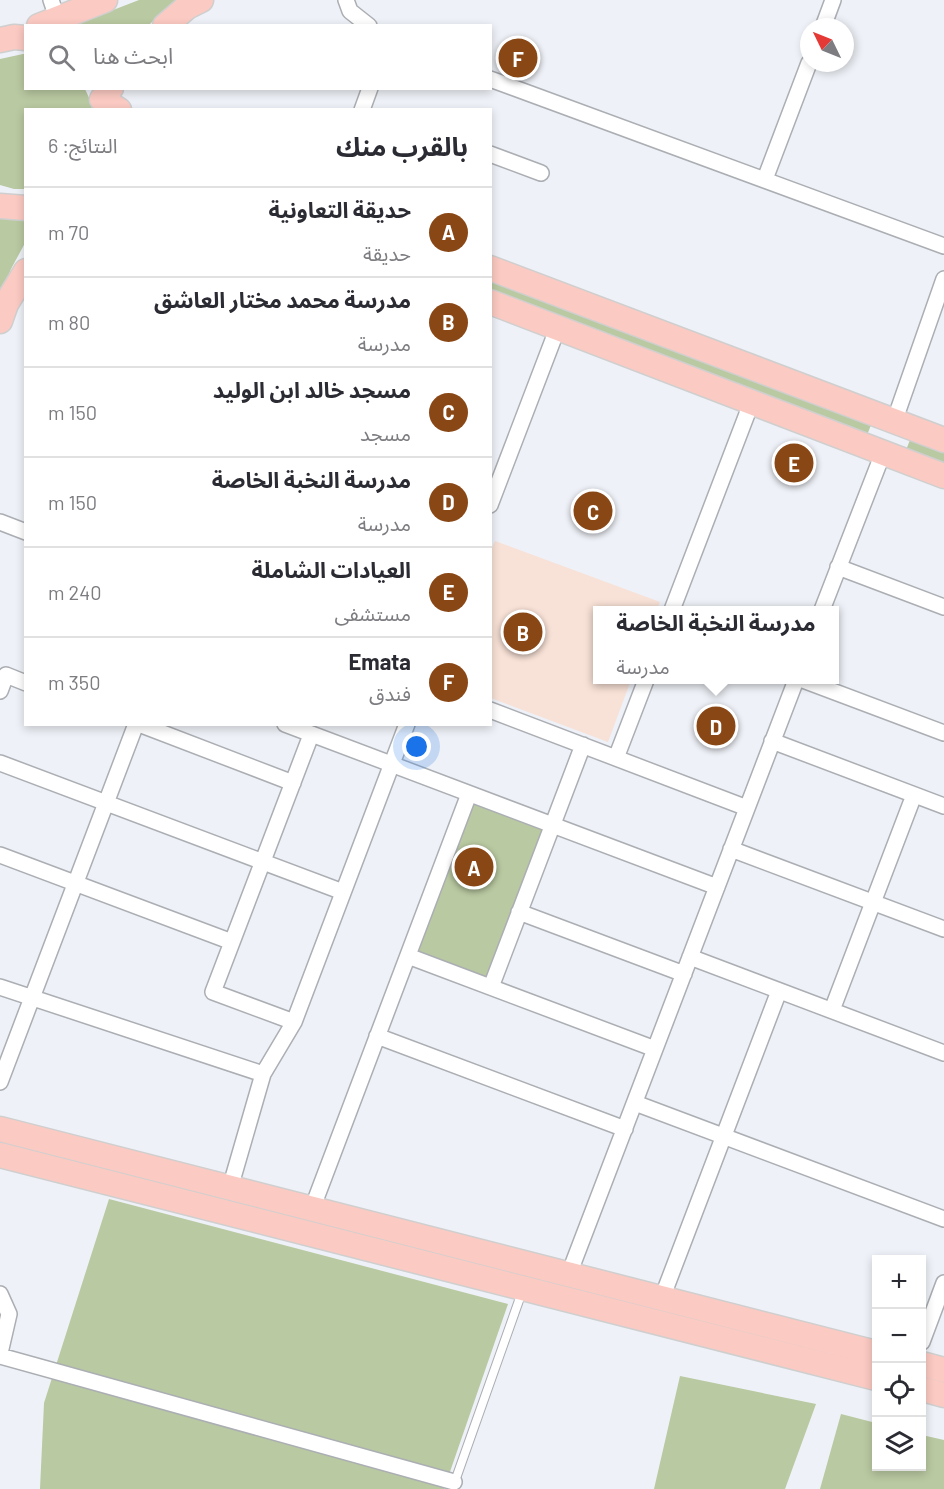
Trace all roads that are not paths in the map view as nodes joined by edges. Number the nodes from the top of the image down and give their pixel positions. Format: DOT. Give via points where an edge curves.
graph roads {
  1 [pos="105,0"];
  2 [pos="201,0"];
  3 [pos="346,0"];
  4 [pos="833,0"];
  5 [pos="49,14"];
  6 [pos="826,18"];
  7 [pos="167,24"];
  8 [pos="366,24"];
  9 [pos="806,72"];
  10 [pos="492,79"];
  11 [pos="370,90"];
  12 [pos="366,108"];
  13 [pos="492,154"];
  14 [pos="541,173"];
  15 [pos="765,179"];
  16 [pos="0,206"];
  17 [pos="24,208"];
  18 [pos="944,246"];
  19 [pos="492,269"];
  20 [pos="24,274"];
  21 [pos="944,279"];
  22 [pos="492,303"];
  23 [pos="0,321"];
  24 [pos="558,327"];
  25 [pos="752,401"];
  26 [pos="894,422"];
  27 [pos="944,440"];
  28 [pos="883,453"];
  29 [pos="944,476"];
  30 [pos="492,500"];
  31 [pos="0,522"];
  32 [pos="24,531"];
  33 [pos="838,567"];
  34 [pos="674,606"];
  35 [pos="823,606"];
  36 [pos="944,607"];
  37 [pos="24,681"];
  38 [pos="644,684"];
  39 [pos="794,684"];
  40 [pos="813,684"];
  41 [pos="0,691"];
  42 [pos="492,711"];
  43 [pos="137,726"];
  44 [pos="143,726"];
  45 [pos="290,726"];
  46 [pos="406,726"];
  47 [pos="944,733"];
  48 [pos="311,735"];
  49 [pos="772,741"];
  50 [pos="583,745"];
  51 [pos="616,758"];
  52 [pos="0,763"];
  53 [pos="392,765"];
  54 [pos="293,783"];
  55 [pos="470,794"];
  56 [pos="914,795"];
  57 [pos="106,803"];
  58 [pos="944,806"];
  59 [pos="747,808"];
  60 [pos="552,825"];
  61 [pos="731,849"];
  62 [pos="0,855"];
  63 [pos="263,862"];
  64 [pos="76,883"];
  65 [pos="717,887"];
  66 [pos="343,892"];
  67 [pos="873,903"];
  68 [pos="519,912"];
  69 [pos="944,929"];
  70 [pos="232,942"];
  71 [pos="408,956"];
  72 [pos="690,957"];
  73 [pos="684,974"];
  74 [pos="0,987"];
  75 [pos="491,987"];
  76 [pos="779,991"];
  77 [pos="32,999"];
  78 [pos="832,1010"];
  79 [pos="294,1022"];
  80 [pos="377,1036"];
  81 [pos="655,1049"];
  82 [pos="944,1053"];
  83 [pos="263,1074"];
  84 [pos="0,1082"];
  85 [pos="635,1103"];
  86 [pos="0,1129"];
  87 [pos="625,1129"];
  88 [pos="724,1136"];
  89 [pos="0,1155"];
  90 [pos="230,1188"];
  91 [pos="312,1209"];
  92 [pos="944,1219"];
  93 [pos="569,1274"];
  94 [pos="944,1284"];
  95 [pos="524,1287"];
  96 [pos="0,1294"];
  97 [pos="662,1298"];
  98 [pos="926,1329"];
  99 [pos="872,1352"];
  100 [pos="0,1354"];
  101 [pos="926,1365"];
  102 [pos="944,1370"];
  103 [pos="872,1377"];
  104 [pos="926,1390"];
  105 [pos="944,1395"];
  106 [pos="453,1486"];
  1 -- 5 [label="main road"];
  2 -- 7 [label="main road"];
  3 -- 8 [label="street" via="350,11"];
  4 -- 6 [label="street"];
  9 -- 15 [label="street"];
  10 -- 15 [label="street"];
  11 -- 12 [label="street"];
  13 -- 14 [label="street"];
  15 -- 18 [label="street"];
  16 -- 17 [label="main road"];
  19 -- 26 [label="main road"];
  20 -- 23 [label="main road"];
  21 -- 26 [label="street"];
  22 -- 24 [label="main road"];
  24 -- 25 [label="main road"];
  24 -- 30 [label="street"];
  25 -- 28 [label="main road"];
  25 -- 34 [label="street"];
  26 -- 27 [label="main road"];
  26 -- 28 [label="main road" via="903,430 904,442 895,452"];
  28 -- 29 [label="main road"];
  28 -- 33 [label="street"];
  31 -- 32 [label="street"];
  33 -- 35 [label="street"];
  33 -- 36 [label="street"];
  37 -- 41 [label="street" via="6,675"];
  38 -- 51 [label="street"];
  39 -- 49 [label="street"];
  40 -- 47 [label="street"];
  42 -- 50 [label="street"];
  43 -- 57 [label="street"];
  44 -- 54 [label="street"];
  45 -- 48 [label="street"];
  46 -- 53 [label="street"];
  48 -- 53 [label="street"];
  48 -- 54 [label="street"];
  49 -- 56 [label="street"];
  49 -- 59 [label="street"];
  50 -- 51 [label="street"];
  50 -- 60 [label="street"];
  51 -- 59 [label="street"];
  52 -- 57 [label="street"];
  53 -- 55 [label="street"];
  53 -- 66 [label="street"];
  54 -- 63 [label="street"];
  55 -- 60 [label="street"];
  55 -- 71 [label="street"];
  56 -- 58 [label="street"];
  56 -- 67 [label="street"];
  57 -- 63 [label="street"];
  57 -- 64 [label="street"];
  59 -- 61 [label="street"];
  60 -- 65 [label="street"];
  60 -- 68 [label="street"];
  61 -- 65 [label="street"];
  61 -- 67 [label="street"];
  62 -- 64 [label="street"];
  63 -- 66 [label="street"];
  63 -- 70 [label="street"];
  64 -- 70 [label="street"];
  64 -- 77 [label="street"];
  65 -- 72 [label="street"];
  66 -- 79 [label="street"];
  67 -- 69 [label="street"];
  67 -- 78 [label="street"];
  68 -- 73 [label="street"];
  68 -- 75 [label="street"];
  70 -- 79 [label="street" via="213,992"];
  71 -- 75 [label="street"];
  71 -- 80 [label="street"];
  72 -- 73 [label="street"];
  72 -- 76 [label="street"];
  73 -- 81 [label="street"];
  74 -- 77 [label="street"];
  75 -- 81 [label="street"];
  76 -- 78 [label="street"];
  76 -- 88 [label="street"];
  77 -- 83 [label="street"];
  77 -- 84 [label="street"];
  78 -- 82 [label="street"];
  79 -- 83 [label="street"];
  80 -- 87 [label="street"];
  80 -- 91 [label="street"];
  81 -- 85 [label="street"];
  83 -- 90 [label="street"];
  85 -- 87 [label="street"];
  85 -- 88 [label="street"];
  86 -- 90 [label="main road"];
  87 -- 93 [label="street"];
  88 -- 92 [label="street"];
  88 -- 97 [label="street"];
  89 -- 95 [label="main road"];
  90 -- 91 [label="main road"];
  91 -- 93 [label="main road"];
  93 -- 97 [label="main road"];
  94 -- 98 [label="street"];
  95 -- 103 [label="main road"];
  95 -- 106 [label="lane"];
  96 -- 100 [label="street" via="9,1314"];
  97 -- 99 [label="main road"];
  100 -- 106 [label="street"];
  101 -- 102 [label="main road"];
  104 -- 105 [label="main road"];
}
